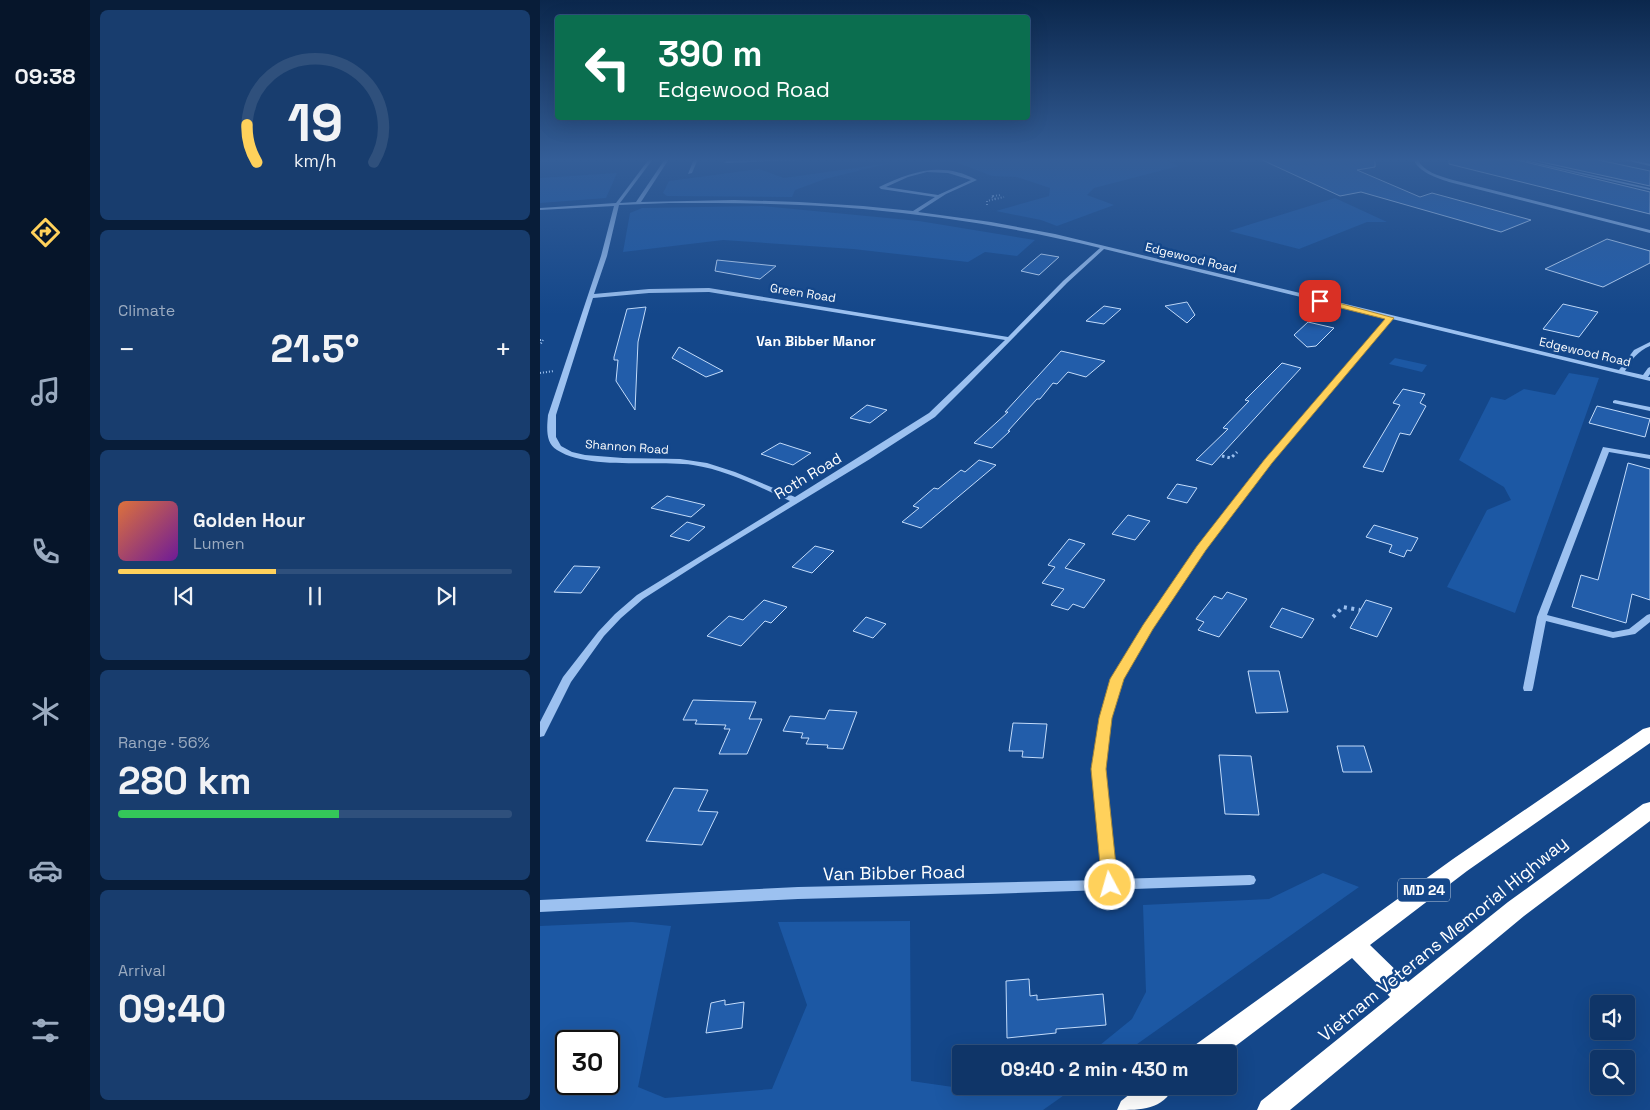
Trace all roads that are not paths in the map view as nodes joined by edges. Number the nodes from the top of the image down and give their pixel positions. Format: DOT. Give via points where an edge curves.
graph roads {
  1 [pos="615,211"];
  2 [pos="898,211"];
  3 [pos="1567,211"];
  4 [pos="913,212"];
  5 [pos="1650,232"];
  6 [pos="1103,248"];
  7 [pos="592,296"];
  8 [pos="1390,318"];
  9 [pos="1010,338"];
  10 [pos="1650,344"];
  11 [pos="1650,370"];
  12 [pos="1621,372"];
  13 [pos="1647,379"];
  14 [pos="1615,402"];
  15 [pos="1650,409"];
  16 [pos="1650,456"];
  17 [pos="795,500"];
  18 [pos="1542,616"];
  19 [pos="1650,617"];
  20 [pos="1528,688"];
  21 [pos="540,733"];
  22 [pos="1650,734"];
  23 [pos="1650,810"];
  24 [pos="1250,880"];
  25 [pos="1110,885"];
  26 [pos="540,906"];
  27 [pos="1352,942"];
  28 [pos="1408,998"];
  29 [pos="1216,1045"];
  30 [pos="1149,1095"];
  31 [pos="1130,1110"];
  32 [pos="1270,1110"];
  1 -- 7 [label="street, Shannon Road"];
  2 -- 4 [label="street, Edgewood Road"];
  3 -- 5 [label="street"];
  4 -- 6 [label="street, Edgewood Road" via="992,224"];
  6 -- 8 [label="street, Edgewood Road"];
  6 -- 9 [label="street, Roth Road"];
  7 -- 9 [label="street, Green Road" via="710,290"];
  7 -- 17 [label="street, Shannon Road" via="552,415 552,435 558,448 590,458 694,463 721,470"];
  8 -- 12 [label="street, Edgewood Road"];
  8 -- 25 [label="street" via="1262,468 1201,548 1117,679 1106,718 1098,769"];
  9 -- 17 [label="street, Roth Road" via="932,414"];
  10 -- 12 [label="street" via="1632,354"];
  11 -- 13 [label="street"];
  12 -- 13 [label="street, Edgewood Road"];
  14 -- 15 [label="street"];
  16 -- 18 [label="street" via="1606,449"];
  17 -- 21 [label="street, Roth Road" via="640,597 618,616 567,680"];
  18 -- 19 [label="street" via="1613,635 1632,632"];
  18 -- 20 [label="street"];
  22 -- 27 [label="highway, MD 24"];
  23 -- 28 [label="highway, Vietnam Veterans Memorial Highway" via="1516,909"];
  24 -- 25 [label="street, Van Bibber Road"];
  25 -- 26 [label="street, Van Bibber Road" via="804,892"];
  27 -- 28 [label="highway"];
  27 -- 29 [label="highway, MD 24"];
  28 -- 32 [label="highway, Vietnam Veterans Memorial Highway"];
  30 -- 31 [label="highway"];
}
